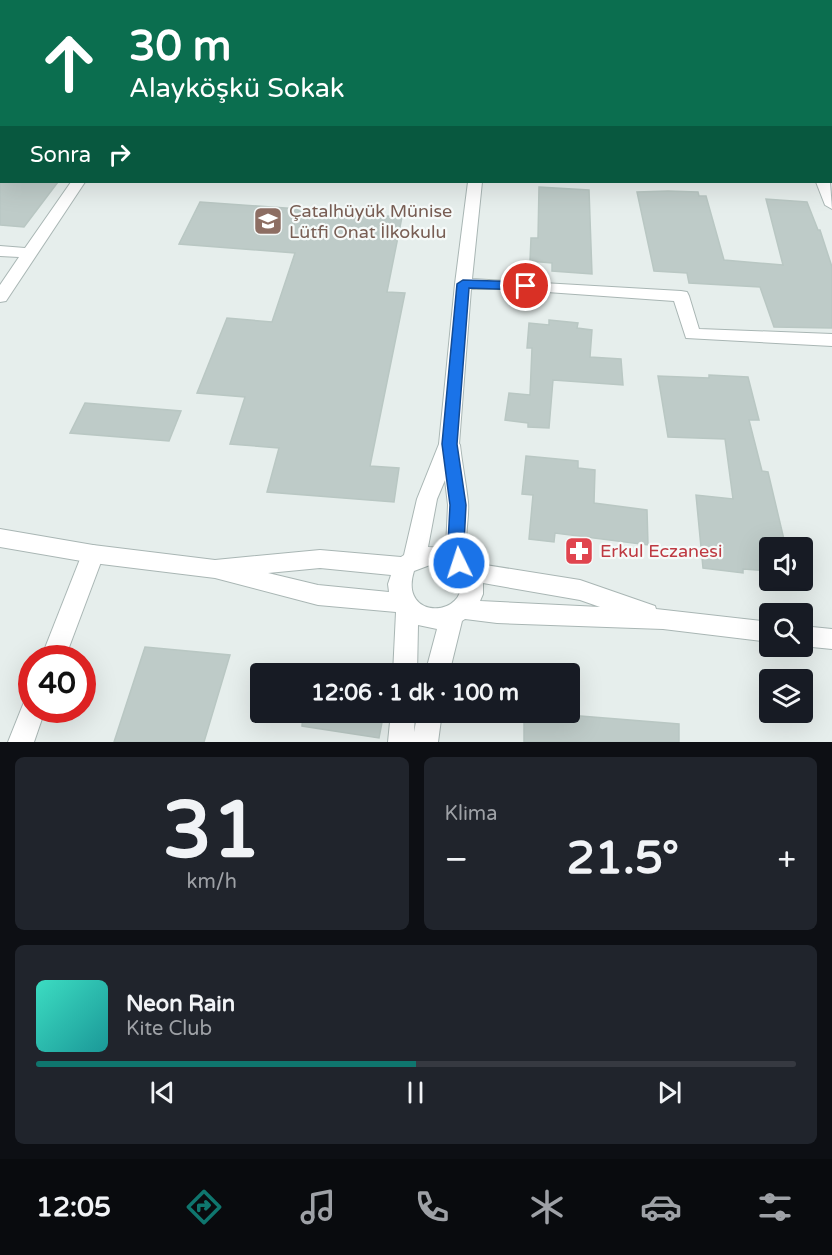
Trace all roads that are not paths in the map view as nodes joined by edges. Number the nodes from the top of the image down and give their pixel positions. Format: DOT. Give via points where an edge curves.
graph roads {
  1 [pos="77,183"];
  2 [pos="475,183"];
  3 [pos="823,183"];
  4 [pos="832,205"];
  5 [pos="0,251"];
  6 [pos="29,252"];
  7 [pos="463,284"];
  8 [pos="0,297"];
  9 [pos="832,340"];
  10 [pos="450,444"];
  11 [pos="0,538"];
  12 [pos="93,554"];
  13 [pos="410,563"];
  14 [pos="463,567"];
  15 [pos="215,569"];
  16 [pos="405,605"];
  17 [pos="457,613"];
  18 [pos="663,619"];
  19 [pos="759,631"];
  20 [pos="813,637"];
  21 [pos="832,639"];
  22 [pos="58,645"];
  23 [pos="405,663"];
  24 [pos="441,663"];
  25 [pos="28,723"];
  26 [pos="402,723"];
  27 [pos="428,723"];
  28 [pos="21,742"];
  29 [pos="401,742"];
  30 [pos="425,742"];
  1 -- 6 [label="street"];
  2 -- 7 [label="street"];
  3 -- 4 [label="street"];
  5 -- 6 [label="street"];
  6 -- 8 [label="street"];
  7 -- 9 [label="street" via="681,296 692,334"];
  7 -- 10 [label="street"];
  10 -- 13 [label="street" via="427,499"];
  10 -- 14 [label="street" via="458,505 456,544"];
  11 -- 12 [label="street"];
  12 -- 15 [label="street"];
  12 -- 22 [label="street"];
  13 -- 14 [label="street" via="437,555 449,557"];
  13 -- 15 [label="street" via="322,558"];
  13 -- 16 [label="street" via="398,586"];
  14 -- 17 [label="street" via="472,580 473,591"];
  14 -- 18 [label="street" via="580,590"];
  15 -- 16 [label="street" via="318,595"];
  16 -- 17 [label="street" via="428,618"];
  16 -- 23 [label="street"];
  17 -- 18 [label="street"];
  17 -- 24 [label="street"];
  18 -- 19 [label="street"];
  20 -- 21 [label="street"];
  25 -- 28 [label="street"];
  26 -- 29 [label="street"];
  27 -- 30 [label="street"];
}
